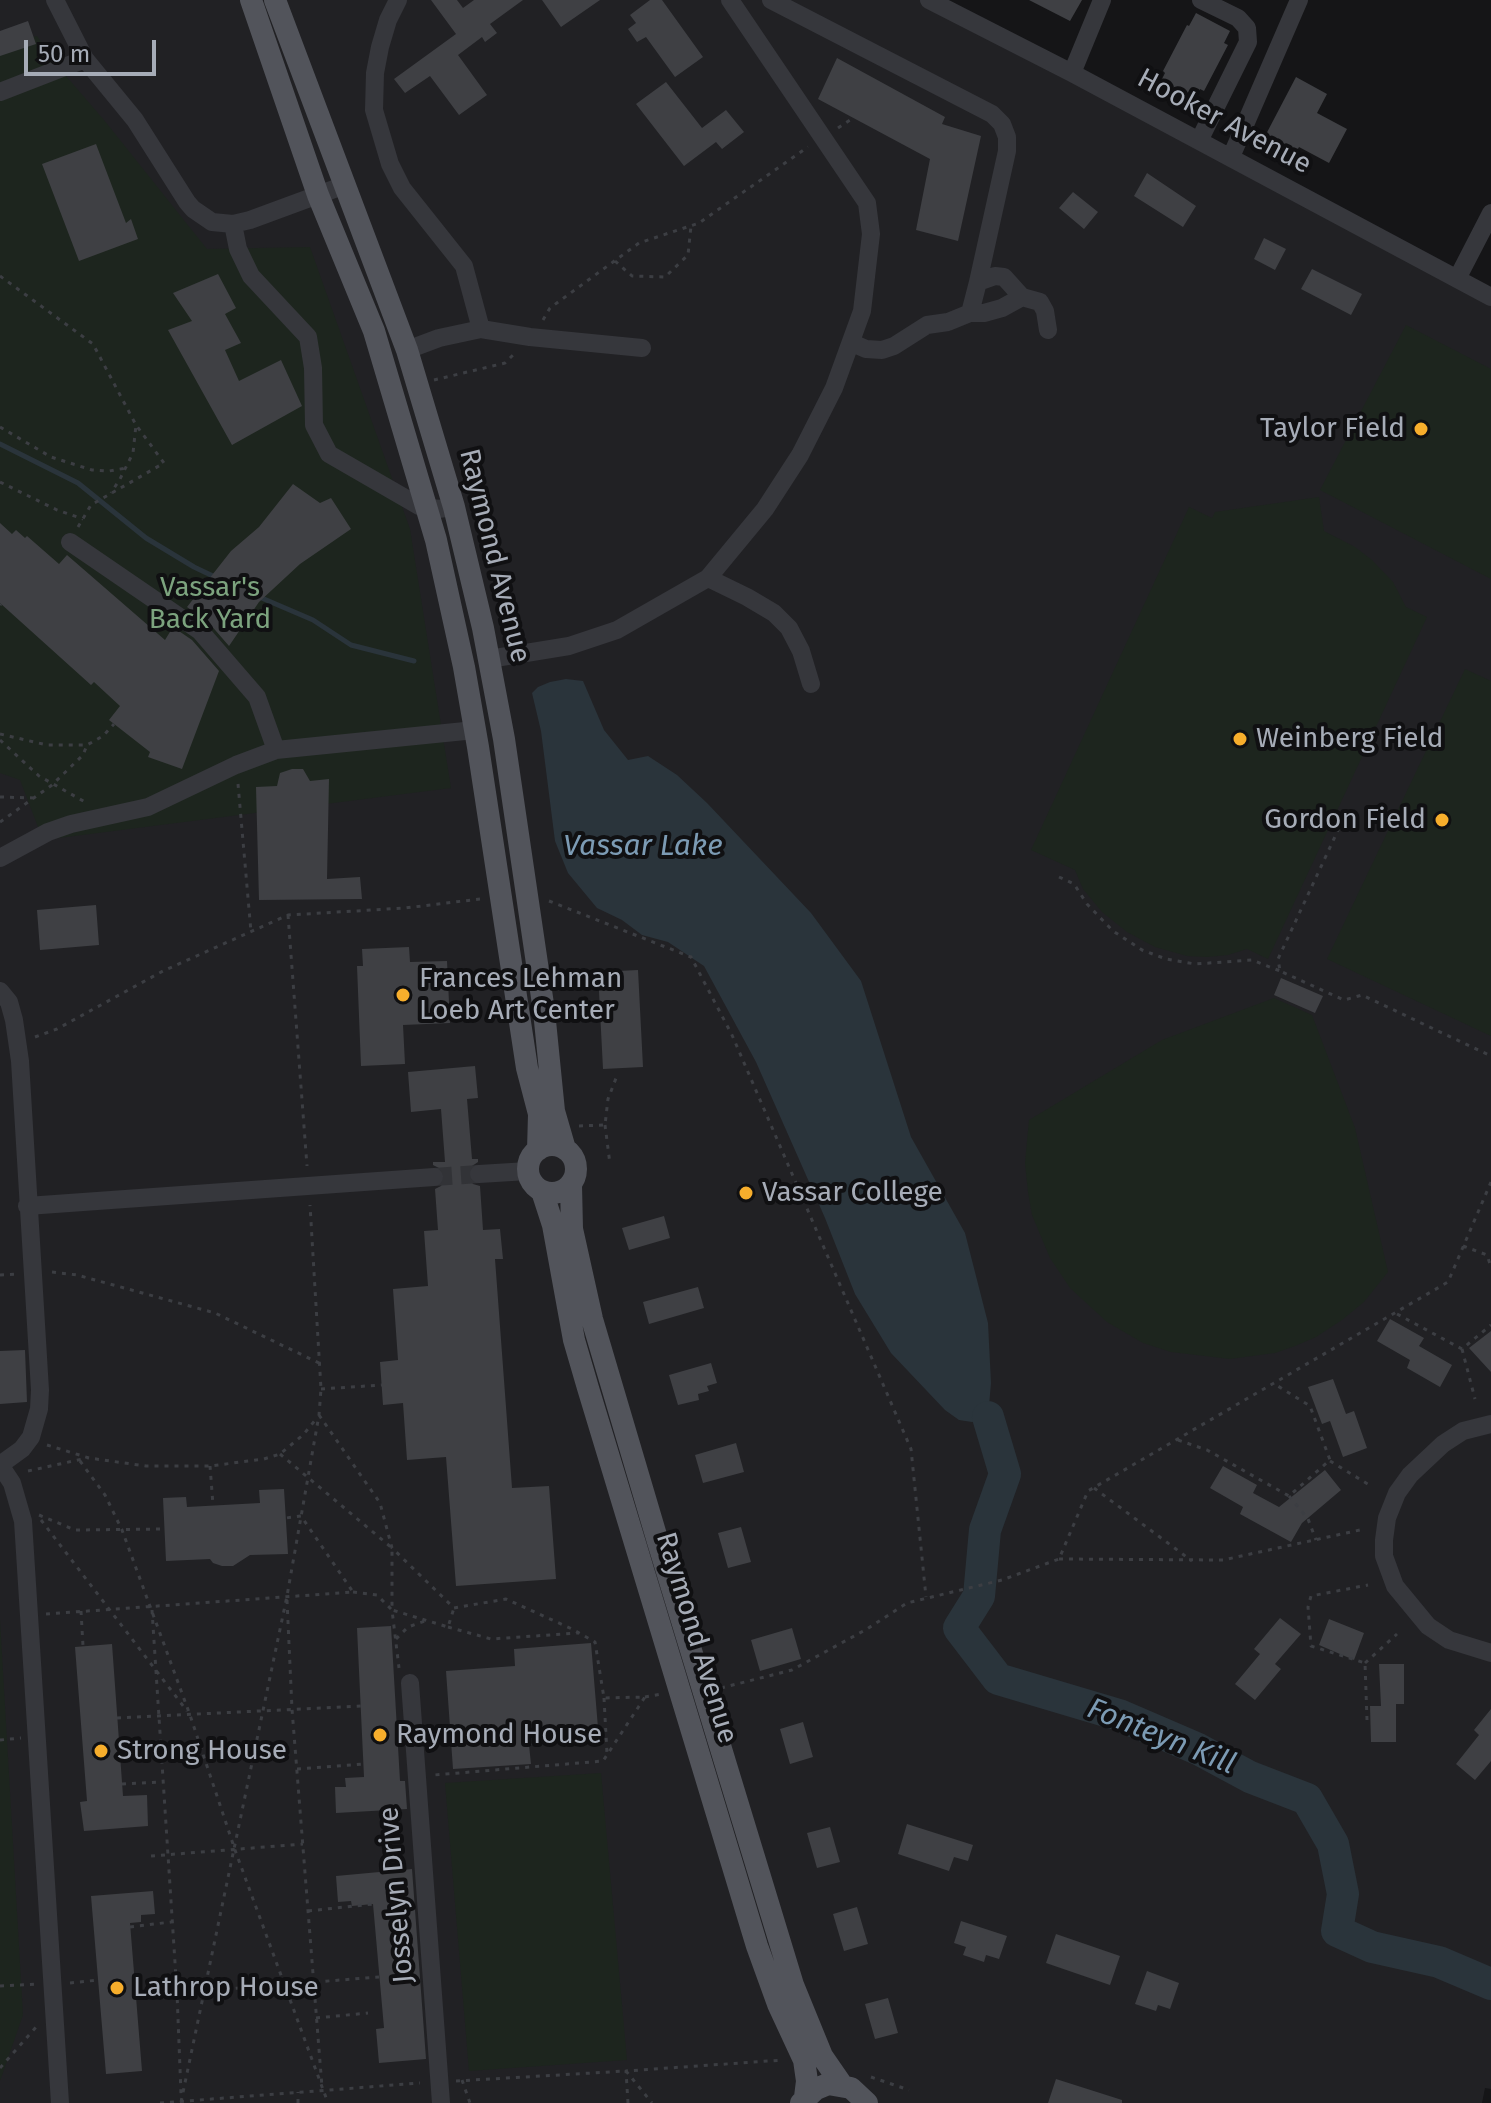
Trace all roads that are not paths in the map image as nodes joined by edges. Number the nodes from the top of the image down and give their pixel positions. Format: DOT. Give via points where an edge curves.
graph roads {
  1 [pos="55,0"];
  2 [pos="251,0"];
  3 [pos="275,0"];
  4 [pos="398,0"];
  5 [pos="732,0"];
  6 [pos="771,0"];
  7 [pos="929,0"];
  8 [pos="1102,0"];
  9 [pos="1201,0"];
  10 [pos="1299,0"];
  11 [pos="85,59"];
  12 [pos="1072,73"];
  13 [pos="0,92"];
  14 [pos="1199,141"];
  15 [pos="1231,157"];
  16 [pos="345,185"];
  17 [pos="318,195"];
  18 [pos="1491,213"];
  19 [pos="233,224"];
  20 [pos="1457,279"];
  21 [pos="978,282"];
  22 [pos="1022,297"];
  23 [pos="1491,297"];
  24 [pos="970,313"];
  25 [pos="481,329"];
  26 [pos="1048,330"];
  27 [pos="852,343"];
  28 [pos="642,348"];
  29 [pos="407,350"];
  30 [pos="454,507"];
  31 [pos="427,509"];
  32 [pos="70,542"];
  33 [pos="708,578"];
  34 [pos="489,659"];
  35 [pos="811,684"];
  36 [pos="475,730"];
  37 [pos="276,750"];
  38 [pos="0,858"];
  39 [pos="534,946"];
  40 [pos="509,950"];
  41 [pos="0,991"];
  42 [pos="565,1149"];
  43 [pos="538,1150"];
  44 [pos="528,1171"];
  45 [pos="479,1174"];
  46 [pos="434,1177"];
  47 [pos="571,1185"];
  48 [pos="542,1191"];
  49 [pos="27,1206"];
  50 [pos="1491,1424"];
  51 [pos="0,1465"];
  52 [pos="1491,1653"];
  53 [pos="410,1683"];
  54 [pos="842,2085"];
  55 [pos="803,2100"];
  56 [pos="60,2103"];
  57 [pos="441,2103"];
  58 [pos="867,2103"];
  1 -- 11 [label="street"];
  2 -- 17 [label="main road, Raymond Avenue"];
  3 -- 16 [label="main road, Raymond Avenue"];
  4 -- 25 [label="street" via="380,47 374,110 402,188 464,266"];
  5 -- 27 [label="street" via="867,203 870,264"];
  6 -- 21 [label="street" via="992,114 1002,124 1007,151"];
  7 -- 12 [label="street, Hooker Avenue"];
  8 -- 12 [label="street"];
  9 -- 14 [label="street" via="1238,18 1247,28 1248,42"];
  10 -- 15 [label="street"];
  11 -- 13 [label="street"];
  11 -- 19 [label="street" via="135,120 193,209 212,222"];
  12 -- 14 [label="street, Hooker Avenue"];
  14 -- 15 [label="street, Hooker Avenue"];
  15 -- 20 [label="street, Hooker Avenue"];
  16 -- 17 [label="street"];
  16 -- 29 [label="main road, Raymond Avenue"];
  17 -- 19 [label="street"];
  17 -- 31 [label="main road, Raymond Avenue" via="374,331"];
  18 -- 20 [label="street"];
  19 -- 31 [label="street" via="251,276 308,337 314,425 329,454"];
  20 -- 23 [label="street, Hooker Avenue"];
  21 -- 22 [label="street" via="1004,277"];
  21 -- 24 [label="street"];
  22 -- 24 [label="street" via="1002,308"];
  22 -- 26 [label="street" via="1040,302"];
  24 -- 27 [label="street" via="927,325 882,350"];
  25 -- 28 [label="street"];
  25 -- 29 [label="street"];
  27 -- 33 [label="street" via="800,455 765,509"];
  29 -- 30 [label="main road, Raymond Avenue"];
  30 -- 31 [label="street"];
  30 -- 34 [label="main road, Raymond Avenue"];
  31 -- 36 [label="main road, Raymond Avenue"];
  32 -- 37 [label="street" via="200,631 257,697"];
  33 -- 34 [label="street" via="617,630 569,646"];
  33 -- 35 [label="street" via="774,613 789,628"];
  34 -- 39 [label="main road, Raymond Avenue"];
  36 -- 37 [label="street"];
  36 -- 40 [label="main road, Raymond Avenue"];
  37 -- 38 [label="street" via="148,807 48,832"];
  39 -- 40 [label="street"];
  39 -- 42 [label="main road, Raymond Avenue" via="554,1111"];
  40 -- 43 [label="main road, Raymond Avenue" via="539,1114"];
  41 -- 49 [label="street" via="9,1002 17,1039"];
  42 -- 43 [label="main road" via="551,1145"];
  42 -- 47 [label="main road, Raymond Avenue" via="576,1169"];
  43 -- 44 [label="main road, Raymond Avenue"];
  44 -- 45 [label="street"];
  44 -- 48 [label="main road, Raymond Avenue"];
  46 -- 49 [label="street"];
  47 -- 48 [label="main road" via="561,1192"];
  47 -- 54 [label="main road, Raymond Avenue" via="572,1229 592,1319 658,1542 793,1985 822,2056"];
  48 -- 55 [label="main road, Raymond Avenue" via="581,1364 757,1946 804,2060"];
  49 -- 51 [label="street" via="39,1409 31,1437"];
  50 -- 52 [label="street" via="1453,1437 1410,1475 1397,1493 1384,1540 1395,1586 1419,1616 1449,1640"];
  51 -- 56 [label="street" via="12,1483 23,1521"];
  53 -- 57 [label="street, Josselyn Drive"];
  54 -- 55 [label="main road" via="828,2084"];
  54 -- 58 [label="main road"];
}
